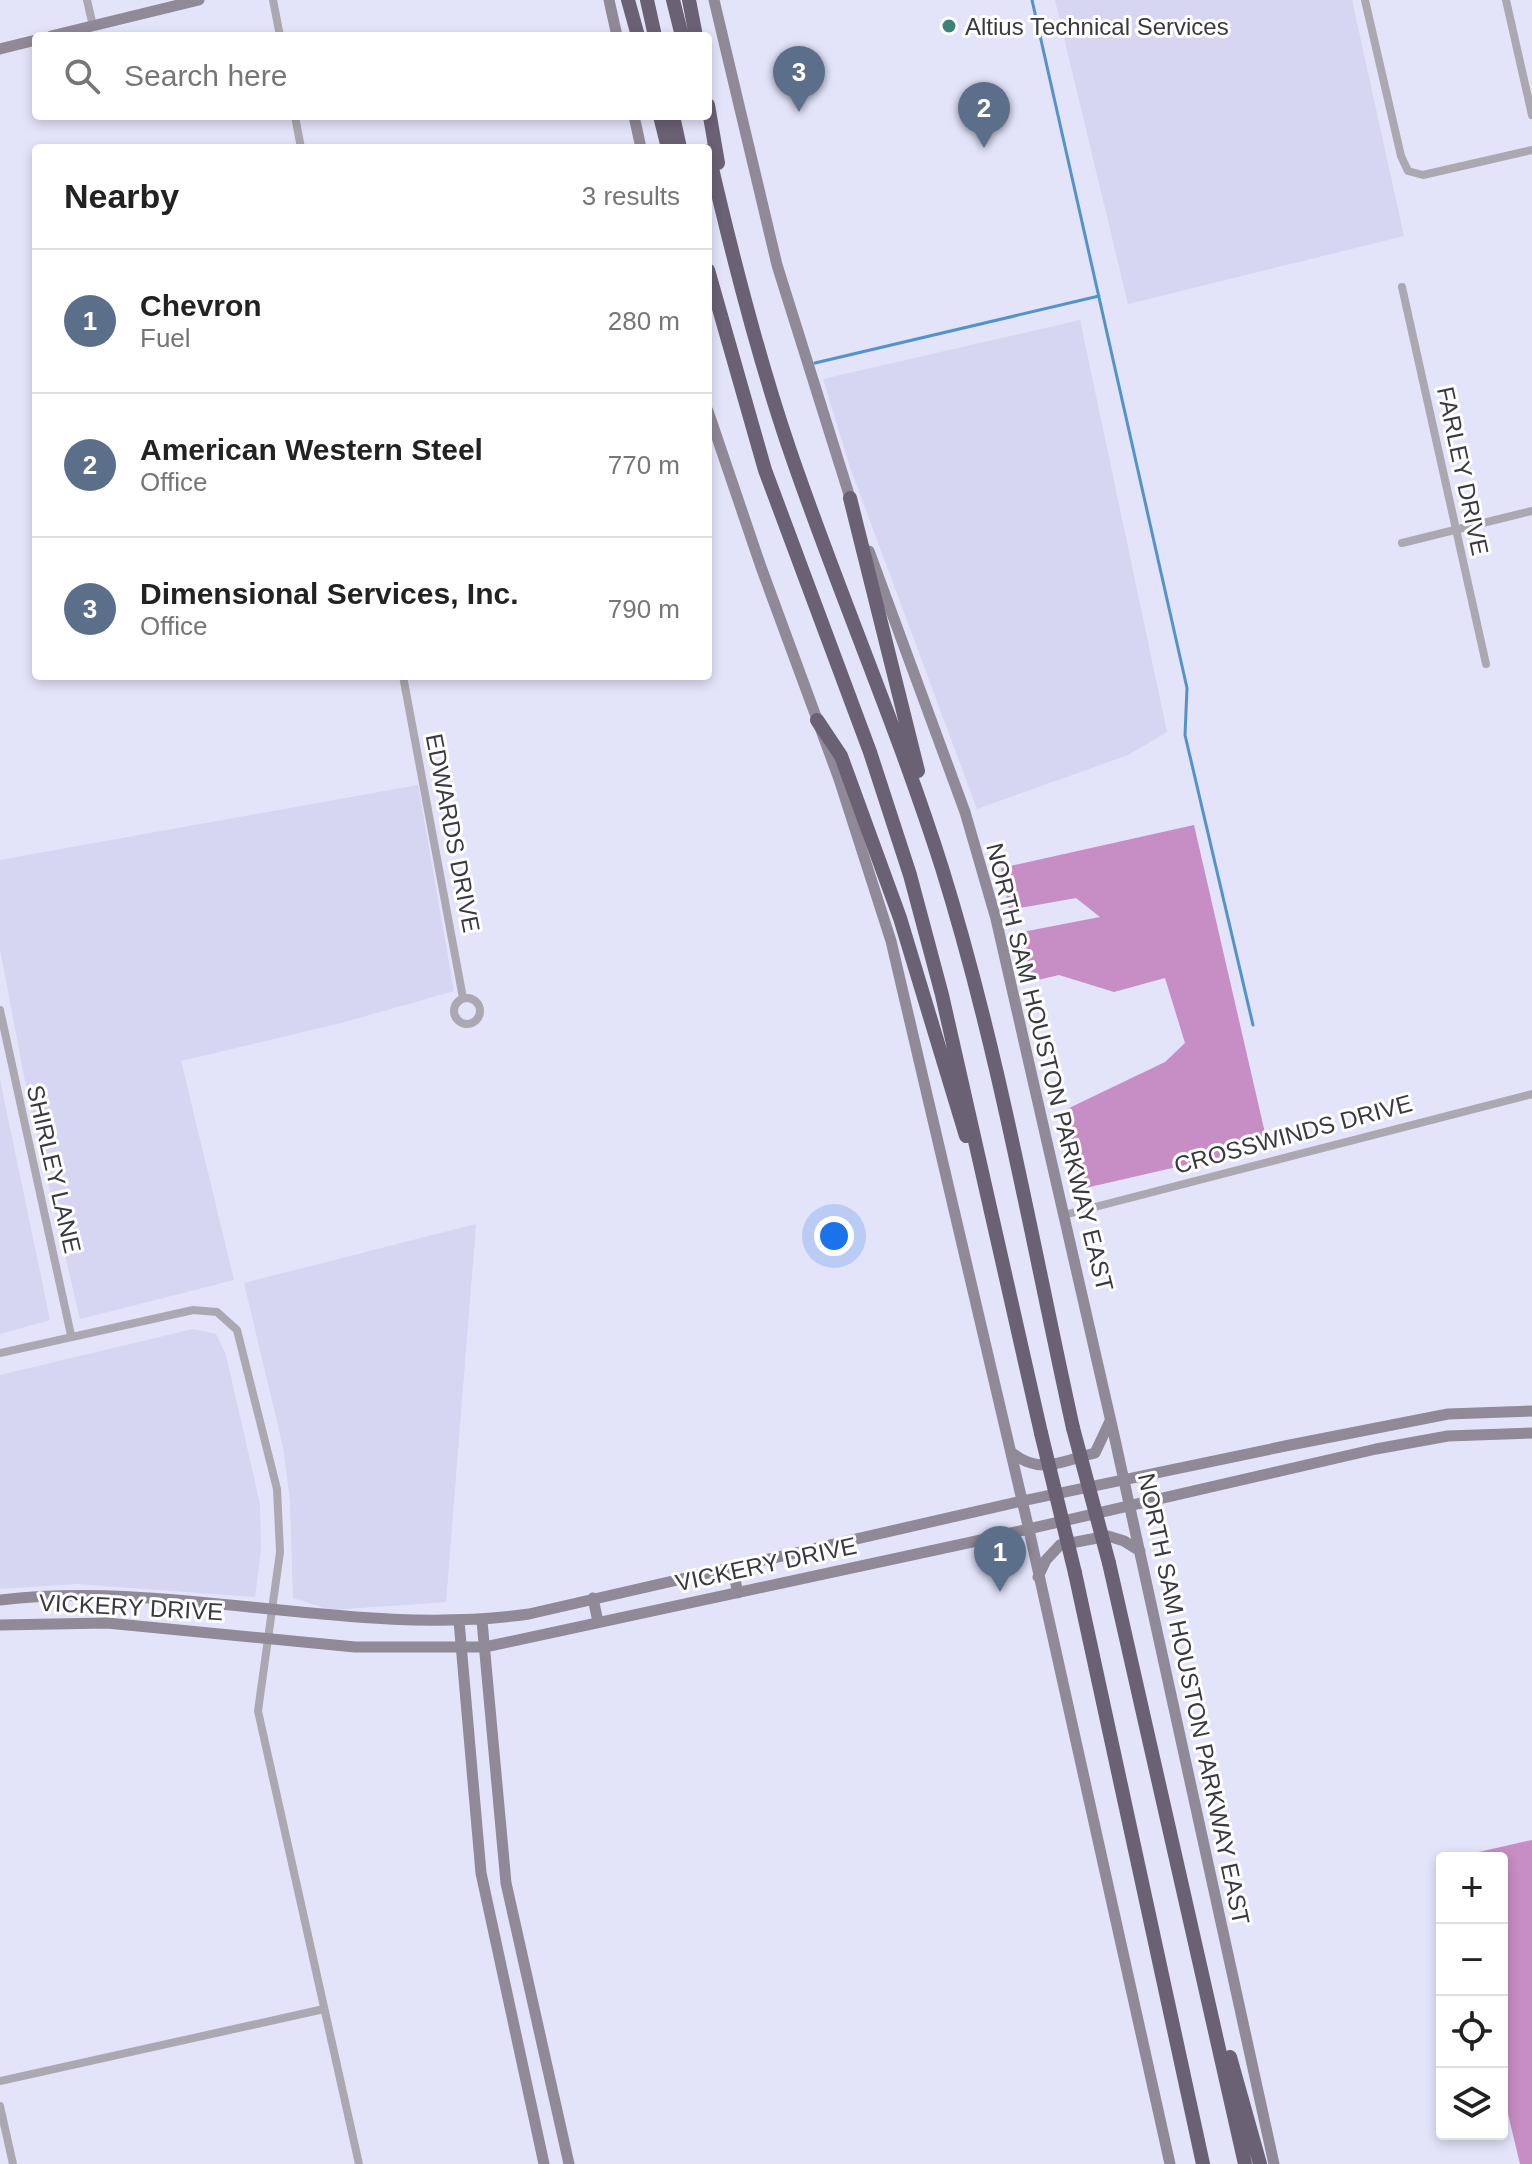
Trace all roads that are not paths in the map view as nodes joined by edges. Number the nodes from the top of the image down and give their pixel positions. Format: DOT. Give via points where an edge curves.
graph roads {
  1 [pos="87,0"];
  2 [pos="199,0"];
  3 [pos="273,0"];
  4 [pos="609,0"];
  5 [pos="628,0"];
  6 [pos="647,0"];
  7 [pos="673,0"];
  8 [pos="689,0"];
  9 [pos="714,0"];
  10 [pos="1365,0"];
  11 [pos="1506,0"];
  12 [pos="93,26"];
  13 [pos="68,32"];
  14 [pos="279,32"];
  15 [pos="616,32"];
  16 [pos="637,32"];
  17 [pos="654,32"];
  18 [pos="681,32"];
  19 [pos="695,32"];
  20 [pos="32,41"];
  21 [pos="0,49"];
  22 [pos="1532,115"];
  23 [pos="296,120"];
  24 [pos="635,120"];
  25 [pos="661,120"];
  26 [pos="674,120"];
  27 [pos="701,120"];
  28 [pos="711,120"];
  29 [pos="300,144"];
  30 [pos="640,144"];
  31 [pos="667,144"];
  32 [pos="679,144"];
  33 [pos="707,144"];
  34 [pos="1532,150"];
  35 [pos="712,167"];
  36 [pos="738,274"];
  37 [pos="712,286"];
  38 [pos="1402,287"];
  39 [pos="712,296"];
  40 [pos="726,344"];
  41 [pos="712,422"];
  42 [pos="850,498"];
  43 [pos="1532,511"];
  44 [pos="1455,530"];
  45 [pos="1402,543"];
  46 [pos="1486,664"];
  47 [pos="404,680"];
  48 [pos="817,720"];
  49 [pos="943,872"];
  50 [pos="463,998"];
  51 [pos="0,1010"];
  52 [pos="1532,1094"];
  53 [pos="1064,1215"];
  54 [pos="998,1239"];
  55 [pos="71,1335"];
  56 [pos="0,1353"];
  57 [pos="1532,1411"];
  58 [pos="1111,1419"];
  59 [pos="1532,1433"];
  60 [pos="1290,1445"];
  61 [pos="1010,1451"];
  62 [pos="1293,1467"];
  63 [pos="1123,1481"];
  64 [pos="1022,1501"];
  65 [pos="1129,1505"];
  66 [pos="1029,1530"];
  67 [pos="1140,1551"];
  68 [pos="732,1567"];
  69 [pos="1038,1577"];
  70 [pos="738,1593"];
  71 [pos="593,1598"];
  72 [pos="0,1600"];
  73 [pos="272,1612"];
  74 [pos="459,1621"];
  75 [pos="482,1621"];
  76 [pos="598,1622"];
  77 [pos="0,1625"];
  78 [pos="268,1638"];
  79 [pos="461,1647"];
  80 [pos="485,1647"];
  81 [pos="496,1800"];
  82 [pos="473,1802"];
  83 [pos="1164,1803"];
  84 [pos="517,1936"];
  85 [pos="495,1941"];
  86 [pos="324,2009"];
  87 [pos="0,2081"];
  88 [pos="0,2106"];
  89 [pos="556,2108"];
  90 [pos="533,2113"];
  91 [pos="13,2164"];
  92 [pos="359,2164"];
  93 [pos="544,2164"];
  94 [pos="569,2164"];
  95 [pos="1170,2164"];
  96 [pos="1203,2164"];
  97 [pos="1245,2164"];
  98 [pos="1260,2164"];
  99 [pos="1274,2164"];
  1 -- 12 [label="street"];
  2 -- 12 [label="main road"];
  3 -- 14 [label="street"];
  4 -- 15 [label="main road"];
  5 -- 16 [label="highway"];
  6 -- 17 [label="highway"];
  7 -- 18 [label="highway"];
  8 -- 19 [label="highway"];
  9 -- 42 [label="main road, NORTH SAM HOUSTON PARKWAY EAST" via="777,265"];
  10 -- 34 [label="street" via="1408,171 1423,175"];
  11 -- 22 [label="street"];
  12 -- 13 [label="main road"];
  20 -- 21 [label="main road"];
  23 -- 29 [label="street"];
  24 -- 30 [label="main road"];
  25 -- 31 [label="highway"];
  26 -- 32 [label="highway"];
  27 -- 33 [label="highway, NORTH SAM HOUSTON PARKWAY EAST"];
  28 -- 36 [label="highway"];
  35 -- 36 [label="highway, NORTH SAM HOUSTON PARKWAY EAST"];
  36 -- 49 [label="highway, NORTH SAM HOUSTON PARKWAY EAST" via="793,459"];
  37 -- 40 [label="highway"];
  38 -- 44 [label="street, FARLEY DRIVE"];
  39 -- 40 [label="highway"];
  40 -- 54 [label="highway" via="779,512 898,835 940,984"];
  41 -- 48 [label="main road"];
  42 -- 49 [label="highway"];
  42 -- 53 [label="main road, NORTH SAM HOUSTON PARKWAY EAST" via="965,814 1022,1025"];
  43 -- 44 [label="street"];
  44 -- 45 [label="street"];
  44 -- 46 [label="street, FARLEY DRIVE"];
  47 -- 50 [label="street, EDWARDS DRIVE"];
  48 -- 54 [label="highway" via="841,756 900,918"];
  48 -- 61 [label="main road" via="891,941"];
  49 -- 83 [label="highway, NORTH SAM HOUSTON PARKWAY EAST, bridge"];
  51 -- 55 [label="street, SHIRLEY LANE"];
  52 -- 53 [label="street, CROSSWINDS DRIVE"];
  53 -- 58 [label="main road, NORTH SAM HOUSTON PARKWAY EAST"];
  54 -- 96 [label="highway, bridge"];
  55 -- 56 [label="street"];
  55 -- 73 [label="street" via="193,1310 217,1312 237,1330 277,1489 280,1552"];
  57 -- 60 [label="main road, VICKERY DRIVE" via="1448,1414"];
  58 -- 61 [label="main road" via="1095,1453 1038,1467"];
  58 -- 63 [label="main road, NORTH SAM HOUSTON PARKWAY EAST"];
  59 -- 62 [label="main road, VICKERY DRIVE" via="1448,1436"];
  60 -- 62 [label="main road"];
  60 -- 63 [label="main road, VICKERY DRIVE"];
  61 -- 64 [label="main road"];
  62 -- 65 [label="main road, VICKERY DRIVE"];
  63 -- 64 [label="main road, VICKERY DRIVE"];
  63 -- 65 [label="main road, NORTH SAM HOUSTON PARKWAY EAST"];
  64 -- 66 [label="main road"];
  64 -- 68 [label="main road, VICKERY DRIVE"];
  65 -- 66 [label="main road, VICKERY DRIVE"];
  65 -- 67 [label="main road, NORTH SAM HOUSTON PARKWAY EAST"];
  66 -- 69 [label="main road"];
  66 -- 70 [label="main road, VICKERY DRIVE"];
  67 -- 69 [label="main road" via="1108,1536 1060,1545"];
  67 -- 99 [label="main road, NORTH SAM HOUSTON PARKWAY EAST"];
  68 -- 70 [label="main road"];
  68 -- 71 [label="main road, VICKERY DRIVE"];
  69 -- 95 [label="main road"];
  70 -- 76 [label="main road, VICKERY DRIVE"];
  71 -- 75 [label="main road, VICKERY DRIVE"];
  71 -- 76 [label="main road"];
  72 -- 73 [label="main road, VICKERY DRIVE" via="95,1595"];
  73 -- 74 [label="main road, VICKERY DRIVE"];
  73 -- 78 [label="street"];
  74 -- 75 [label="main road, VICKERY DRIVE"];
  74 -- 79 [label="main road"];
  75 -- 80 [label="main road"];
  76 -- 80 [label="main road, VICKERY DRIVE"];
  77 -- 78 [label="main road, VICKERY DRIVE" via="107,1623"];
  78 -- 79 [label="main road, VICKERY DRIVE" via="355,1647"];
  78 -- 86 [label="street" via="258,1711"];
  79 -- 80 [label="main road, VICKERY DRIVE"];
  79 -- 82 [label="main road"];
  80 -- 81 [label="main road"];
  81 -- 82 [label="main road"];
  81 -- 84 [label="main road"];
  82 -- 85 [label="main road"];
  83 -- 97 [label="highway, NORTH SAM HOUSTON PARKWAY EAST"];
  83 -- 98 [label="highway"];
  84 -- 85 [label="main road"];
  84 -- 89 [label="main road"];
  85 -- 90 [label="main road"];
  86 -- 87 [label="street"];
  86 -- 92 [label="street"];
  88 -- 91 [label="street"];
  89 -- 90 [label="main road"];
  89 -- 94 [label="main road"];
  90 -- 93 [label="main road"];
}
